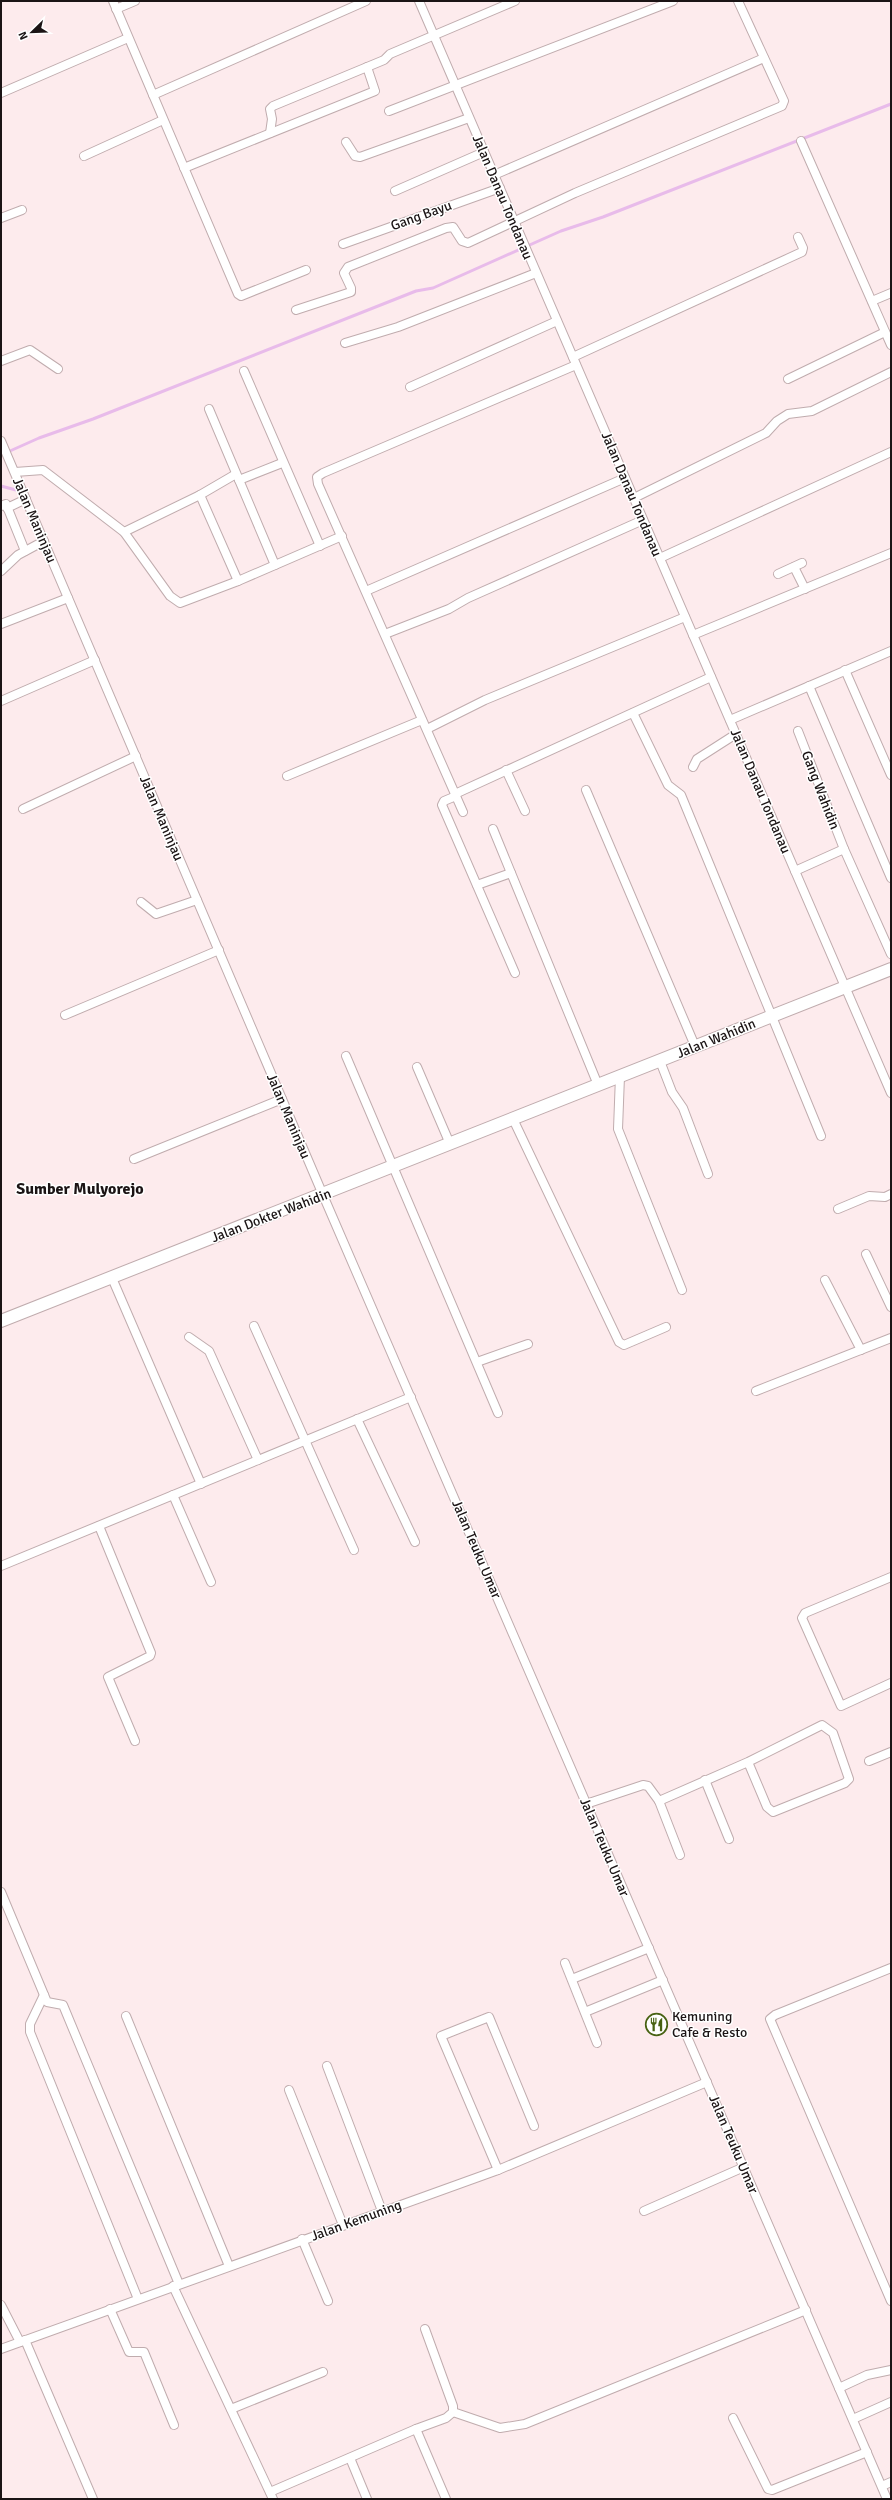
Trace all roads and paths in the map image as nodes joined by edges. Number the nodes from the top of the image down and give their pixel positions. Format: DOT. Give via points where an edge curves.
graph roads {
  1 [pos="113,1"];
  2 [pos="135,1"];
  3 [pos="366,1"];
  4 [pos="419,1"];
  5 [pos="515,1"];
  6 [pos="673,1"];
  7 [pos="738,1"];
  8 [pos="116,9"];
  9 [pos="434,35"];
  10 [pos="128,38"];
  11 [pos="764,58"];
  12 [pos="367,67"];
  13 [pos="456,87"];
  14 [pos="1,93"];
  15 [pos="153,95"];
  16 [pos="389,111"];
  17 [pos="469,118"];
  18 [pos="164,120"];
  19 [pos="270,133"];
  20 [pos="801,141"];
  21 [pos="346,142"];
  22 [pos="484,152"];
  23 [pos="84,156"];
  24 [pos="184,168"];
  25 [pos="494,175"];
  26 [pos="500,188"];
  27 [pos="394,191"];
  28 [pos="22,210"];
  29 [pos="1,218"];
  30 [pos="514,222"];
  31 [pos="798,237"];
  32 [pos="344,244"];
  33 [pos="306,270"];
  34 [pos="536,273"];
  35 [pos="891,293"];
  36 [pos="872,301"];
  37 [pos="296,310"];
  38 [pos="557,321"];
  39 [pos="885,332"];
  40 [pos="345,343"];
  41 [pos="891,345"];
  42 [pos="1,361"];
  43 [pos="574,361"];
  44 [pos="58,369"];
  45 [pos="244,371"];
  46 [pos="891,372"];
  47 [pos="788,379"];
  48 [pos="410,387"];
  49 [pos="209,409"];
  50 [pos="2,444"];
  51 [pos="891,452"];
  52 [pos="282,463"];
  53 [pos="16,476"];
  54 [pos="238,477"];
  55 [pos="625,478"];
  56 [pos="200,495"];
  57 [pos="634,498"];
  58 [pos="26,499"];
  59 [pos="4,507"];
  60 [pos="643,520"];
  61 [pos="124,532"];
  62 [pos="342,536"];
  63 [pos="44,541"];
  64 [pos="320,546"];
  65 [pos="25,551"];
  66 [pos="891,553"];
  67 [pos="660,558"];
  68 [pos="802,563"];
  69 [pos="275,565"];
  70 [pos="794,567"];
  71 [pos="1,571"];
  72 [pos="778,574"];
  73 [pos="238,581"];
  74 [pos="805,589"];
  75 [pos="366,591"];
  76 [pos="68,598"];
  77 [pos="685,616"];
  78 [pos="1,624"];
  79 [pos="385,634"];
  80 [pos="693,635"];
  81 [pos="891,650"];
  82 [pos="95,660"];
  83 [pos="845,670"];
  84 [pos="711,677"];
  85 [pos="809,686"];
  86 [pos="1,701"];
  87 [pos="633,713"];
  88 [pos="422,720"];
  89 [pos="730,720"];
  90 [pos="427,729"];
  91 [pos="798,731"];
  92 [pos="736,734"];
  93 [pos="136,756"];
  94 [pos="694,767"];
  95 [pos="506,770"];
  96 [pos="891,775"];
  97 [pos="288,776"];
  98 [pos="586,790"];
  99 [pos="456,795"];
  100 [pos="23,809"];
  101 [pos="525,811"];
  102 [pos="463,812"];
  103 [pos="493,829"];
  104 [pos="844,849"];
  105 [pos="795,871"];
  106 [pos="511,873"];
  107 [pos="891,878"];
  108 [pos="477,885"];
  109 [pos="197,900"];
  110 [pos="141,902"];
  111 [pos="219,950"];
  112 [pos="891,954"];
  113 [pos="891,969"];
  114 [pos="515,973"];
  115 [pos="845,987"];
  116 [pos="65,1015"];
  117 [pos="771,1016"];
  118 [pos="695,1046"];
  119 [pos="346,1056"];
  120 [pos="660,1061"];
  121 [pos="417,1067"];
  122 [pos="620,1076"];
  123 [pos="598,1085"];
  124 [pos="891,1093"];
  125 [pos="282,1099"];
  126 [pos="540,1108"];
  127 [pos="513,1119"];
  128 [pos="822,1136"];
  129 [pos="450,1144"];
  130 [pos="134,1159"];
  131 [pos="395,1166"];
  132 [pos="708,1174"];
  133 [pos="891,1194"];
  134 [pos="323,1195"];
  135 [pos="838,1209"];
  136 [pos="866,1254"];
  137 [pos="112,1278"];
  138 [pos="825,1280"];
  139 [pos="682,1290"];
  140 [pos="891,1307"];
  141 [pos="1,1321"];
  142 [pos="254,1326"];
  143 [pos="666,1327"];
  144 [pos="189,1337"];
  145 [pos="891,1338"];
  146 [pos="528,1344"];
  147 [pos="861,1350"];
  148 [pos="477,1362"];
  149 [pos="756,1391"];
  150 [pos="411,1397"];
  151 [pos="498,1413"];
  152 [pos="357,1419"];
  153 [pos="306,1440"];
  154 [pos="258,1460"];
  155 [pos="201,1484"];
  156 [pos="173,1496"];
  157 [pos="99,1526"];
  158 [pos="415,1542"];
  159 [pos="354,1550"];
  160 [pos="1,1566"];
  161 [pos="891,1577"];
  162 [pos="211,1582"];
  163 [pos="891,1683"];
  164 [pos="135,1741"];
  165 [pos="891,1752"];
  166 [pos="869,1761"];
  167 [pos="748,1762"];
  168 [pos="705,1780"];
  169 [pos="659,1801"];
  170 [pos="586,1804"];
  171 [pos="729,1839"];
  172 [pos="680,1855"];
  173 [pos="1,1892"];
  174 [pos="649,1948"];
  175 [pos="565,1963"];
  176 [pos="891,1968"];
  177 [pos="572,1979"];
  178 [pos="663,1980"];
  179 [pos="44,1995"];
  180 [pos="585,2012"];
  181 [pos="126,2016"];
  182 [pos="598,2043"];
  183 [pos="327,2066"];
  184 [pos="707,2082"];
  185 [pos="289,2090"];
  186 [pos="534,2126"];
  187 [pos="744,2167"];
  188 [pos="498,2170"];
  189 [pos="382,2210"];
  190 [pos="644,2212"];
  191 [pos="343,2225"];
  192 [pos="302,2239"];
  193 [pos="229,2266"];
  194 [pos="176,2285"];
  195 [pos="138,2299"];
  196 [pos="891,2300"];
  197 [pos="328,2301"];
  198 [pos="1,2305"];
  199 [pos="110,2309"];
  200 [pos="806,2310"];
  201 [pos="425,2329"];
  202 [pos="22,2341"];
  203 [pos="1,2349"];
  204 [pos="891,2370"];
  205 [pos="323,2372"];
  206 [pos="839,2388"];
  207 [pos="891,2402"];
  208 [pos="231,2410"];
  209 [pos="453,2412"];
  210 [pos="733,2418"];
  211 [pos="853,2419"];
  212 [pos="174,2425"];
  213 [pos="416,2429"];
  214 [pos="867,2452"];
  215 [pos="350,2458"];
  216 [pos="891,2482"];
  217 [pos="882,2486"];
  218 [pos="271,2496"];
  219 [pos="93,2499"];
  220 [pos="367,2499"];
  221 [pos="446,2499"];
  222 [pos="887,2499"];
  1 -- 8 [label="street"];
  2 -- 8 [label="street"];
  3 -- 15 [label="street"];
  4 -- 9 [label="street, Jalan Danau Tondanau"];
  5 -- 9 [label="street"];
  6 -- 13 [label="street"];
  7 -- 11 [label="street"];
  8 -- 10 [label="street"];
  9 -- 12 [label="street"];
  9 -- 13 [label="street, Jalan Danau Tondanau"];
  10 -- 14 [label="street"];
  10 -- 15 [label="street"];
  11 -- 25 [label="street"];
  11 -- 30 [label="street" via="784,102 782,106 575,193"];
  12 -- 19 [label="street" via="272,106"];
  12 -- 19 [label="street" via="375,91"];
  13 -- 16 [label="street"];
  13 -- 17 [label="street, Jalan Danau Tondanau"];
  15 -- 18 [label="street"];
  17 -- 21 [label="street" via="360,157 355,156"];
  17 -- 22 [label="street, Jalan Danau Tondanau"];
  18 -- 23 [label="street"];
  18 -- 24 [label="street"];
  19 -- 24 [label="street"];
  20 -- 36 [label="street"];
  22 -- 25 [label="street, Jalan Danau Tondanau"];
  22 -- 27 [label="street"];
  24 -- 33 [label="street" via="238,294 241,296"];
  25 -- 26 [label="street, Jalan Danau Tondanau"];
  26 -- 30 [label="street, Jalan Danau Tondanau"];
  26 -- 32 [label="street, Gang Bayu"];
  28 -- 29 [label="street"];
  30 -- 34 [label="street, Jalan Danau Tondanau"];
  30 -- 37 [label="street" via="468,243 462,241 453,227 348,267 344,273 352,291"];
  31 -- 43 [label="street" via="802,252"];
  34 -- 38 [label="street, Jalan Danau Tondanau"];
  34 -- 40 [label="street" via="398,327"];
  35 -- 36 [label="street"];
  36 -- 39 [label="street"];
  38 -- 43 [label="street, Jalan Danau Tondanau"];
  38 -- 48 [label="street"];
  39 -- 41 [label="street"];
  39 -- 47 [label="street"];
  42 -- 44 [label="street" via="30,350"];
  43 -- 55 [label="street, Jalan Danau Tondanau"];
  43 -- 62 [label="street" via="320,475 318,484"];
  45 -- 52 [label="street"];
  46 -- 57 [label="street" via="812,411 788,414 766,433"];
  49 -- 54 [label="street"];
  50 -- 53 [label="street, Jalan Maninjau"];
  51 -- 67 [label="street"];
  52 -- 54 [label="street"];
  52 -- 64 [label="street"];
  53 -- 58 [label="street, Jalan Maninjau"];
  53 -- 61 [label="street" via="43,470"];
  54 -- 56 [label="street"];
  54 -- 69 [label="street"];
  55 -- 57 [label="street, Jalan Danau Tondanau"];
  55 -- 75 [label="street"];
  56 -- 61 [label="street"];
  56 -- 73 [label="street"];
  57 -- 60 [label="street, Jalan Danau Tondanau"];
  58 -- 59 [label="street"];
  58 -- 63 [label="street, Jalan Maninjau"];
  59 -- 65 [label="street"];
  60 -- 67 [label="street, Jalan Danau Tondanau"];
  60 -- 79 [label="street" via="468,598 449,609"];
  61 -- 73 [label="street" via="177,602 186,602"];
  62 -- 64 [label="street"];
  62 -- 75 [label="street"];
  63 -- 65 [label="street"];
  63 -- 76 [label="street, Jalan Maninjau"];
  64 -- 69 [label="street"];
  65 -- 71 [label="street"];
  66 -- 74 [label="street"];
  67 -- 77 [label="street, Jalan Danau Tondanau"];
  68 -- 70 [label="street"];
  69 -- 73 [label="street"];
  70 -- 72 [label="street"];
  70 -- 74 [label="street"];
  74 -- 80 [label="street"];
  75 -- 79 [label="street"];
  76 -- 78 [label="street"];
  76 -- 82 [label="street, Jalan Maninjau"];
  77 -- 80 [label="street, Jalan Danau Tondanau"];
  77 -- 90 [label="street" via="485,700"];
  79 -- 88 [label="street"];
  80 -- 84 [label="street, Jalan Danau Tondanau"];
  81 -- 83 [label="street"];
  82 -- 86 [label="street"];
  82 -- 93 [label="street, Jalan Maninjau"];
  83 -- 85 [label="street"];
  83 -- 96 [label="street"];
  84 -- 87 [label="street"];
  84 -- 89 [label="street, Jalan Danau Tondanau"];
  85 -- 89 [label="street"];
  85 -- 107 [label="street"];
  87 -- 95 [label="street"];
  87 -- 117 [label="street" via="668,785 681,795"];
  88 -- 90 [label="street"];
  88 -- 97 [label="street"];
  89 -- 92 [label="street, Jalan Danau Tondanau"];
  90 -- 99 [label="street"];
  91 -- 104 [label="street, Gang Wahidin"];
  92 -- 94 [label="street" via="696,760"];
  92 -- 105 [label="street, Jalan Danau Tondanau"];
  93 -- 100 [label="street"];
  93 -- 109 [label="street, Jalan Maninjau"];
  95 -- 99 [label="street"];
  95 -- 101 [label="street"];
  98 -- 118 [label="street"];
  99 -- 102 [label="street"];
  99 -- 108 [label="street" via="444,801 442,805"];
  103 -- 106 [label="street"];
  104 -- 105 [label="street"];
  104 -- 112 [label="street, Gang Wahidin"];
  105 -- 115 [label="street, Jalan Danau Tondanau"];
  106 -- 108 [label="street"];
  106 -- 123 [label="street"];
  108 -- 114 [label="street"];
  109 -- 110 [label="street" via="156,914"];
  109 -- 111 [label="street, Jalan Maninjau"];
  111 -- 116 [label="street"];
  111 -- 125 [label="street, Jalan Maninjau"];
  113 -- 115 [label="street, Jalan Wahidin"];
  115 -- 117 [label="street, Jalan Wahidin"];
  115 -- 124 [label="street, Jalan Danau Tondanau"];
  117 -- 118 [label="street, Jalan Wahidin"];
  117 -- 128 [label="street"];
  118 -- 120 [label="street, Jalan Wahidin"];
  119 -- 131 [label="street"];
  120 -- 122 [label="street, Jalan Wahidin"];
  120 -- 132 [label="street" via="672,1092 683,1108"];
  121 -- 129 [label="street"];
  122 -- 123 [label="street, Jalan Wahidin"];
  122 -- 139 [label="street" via="618,1129"];
  123 -- 126 [label="street, Jalan Wahidin"];
  125 -- 130 [label="street"];
  125 -- 134 [label="street, Jalan Maninjau"];
  126 -- 127 [label="street, Jalan Dokter Wahidin"];
  127 -- 129 [label="street, Jalan Dokter Wahidin"];
  127 -- 143 [label="street" via="619,1342 624,1345"];
  129 -- 131 [label="street, Jalan Dokter Wahidin"];
  131 -- 134 [label="street, Jalan Dokter Wahidin"];
  131 -- 148 [label="street"];
  133 -- 135 [label="street" via="869,1196"];
  134 -- 137 [label="street, Jalan Dokter Wahidin"];
  134 -- 150 [label="street, Jalan Teuku Umar"];
  136 -- 140 [label="street"];
  137 -- 141 [label="street, Jalan Dokter Wahidin"];
  137 -- 155 [label="street"];
  138 -- 147 [label="street"];
  142 -- 153 [label="street"];
  144 -- 154 [label="street" via="209,1351"];
  145 -- 147 [label="street"];
  146 -- 148 [label="street"];
  147 -- 149 [label="street"];
  148 -- 151 [label="street"];
  150 -- 152 [label="street"];
  150 -- 170 [label="street, Jalan Teuku Umar"];
  152 -- 153 [label="street"];
  152 -- 158 [label="street"];
  153 -- 154 [label="street"];
  153 -- 159 [label="street"];
  154 -- 155 [label="street"];
  155 -- 156 [label="street"];
  156 -- 157 [label="street"];
  156 -- 162 [label="street"];
  157 -- 160 [label="street"];
  157 -- 164 [label="street" via="151,1653 150,1656 108,1677"];
  161 -- 163 [label="street" via="802,1615 841,1706"];
  165 -- 166 [label="street"];
  167 -- 167 [label="street" via="767,1807 773,1812 832,1789 849,1779 833,1733 822,1725"];
  167 -- 168 [label="street"];
  168 -- 169 [label="street"];
  168 -- 171 [label="street"];
  169 -- 170 [label="street" via="648,1786 643,1785"];
  169 -- 172 [label="street"];
  170 -- 174 [label="street, Jalan Teuku Umar"];
  173 -- 179 [label="street"];
  174 -- 177 [label="street"];
  174 -- 178 [label="street, Jalan Teuku Umar"];
  175 -- 177 [label="street"];
  176 -- 196 [label="street" via="774,2015 770,2020"];
  177 -- 180 [label="street"];
  178 -- 180 [label="street"];
  178 -- 184 [label="street, Jalan Teuku Umar"];
  179 -- 194 [label="street" via="49,2004 63,2005"];
  179 -- 195 [label="street" via="30,2024 30,2032"];
  180 -- 182 [label="street"];
  181 -- 193 [label="street"];
  183 -- 189 [label="street"];
  184 -- 187 [label="street, Jalan Teuku Umar"];
  184 -- 188 [label="street, Jalan Kemuning"];
  185 -- 191 [label="street"];
  186 -- 188 [label="street" via="489,2017 441,2036"];
  187 -- 190 [label="street"];
  187 -- 200 [label="street, Jalan Teuku Umar"];
  188 -- 189 [label="street, Jalan Kemuning"];
  189 -- 191 [label="street, Jalan Kemuning"];
  191 -- 192 [label="street, Jalan Kemuning"];
  192 -- 193 [label="street, Jalan Kemuning"];
  192 -- 197 [label="street"];
  193 -- 194 [label="street, Jalan Kemuning"];
  194 -- 195 [label="street, Jalan Kemuning"];
  194 -- 208 [label="street"];
  195 -- 199 [label="street, Jalan Kemuning"];
  198 -- 202 [label="street"];
  199 -- 202 [label="street, Jalan Kemuning"];
  199 -- 212 [label="street" via="129,2352 144,2352"];
  200 -- 206 [label="street, Jalan Teuku Umar"];
  200 -- 209 [label="street" via="525,2424 500,2428"];
  201 -- 209 [label="street"];
  202 -- 203 [label="street, Jalan Kemuning"];
  202 -- 219 [label="street"];
  204 -- 206 [label="street" via="867,2375"];
  205 -- 208 [label="street"];
  206 -- 211 [label="street, Jalan Teuku Umar"];
  207 -- 211 [label="street"];
  208 -- 218 [label="street"];
  209 -- 213 [label="street" via="446,2418"];
  210 -- 214 [label="street" via="768,2489 772,2490"];
  211 -- 214 [label="street, Jalan Teuku Umar"];
  213 -- 215 [label="street"];
  213 -- 221 [label="street"];
  214 -- 217 [label="street, Jalan Teuku Umar"];
  215 -- 218 [label="street"];
  215 -- 220 [label="street"];
  216 -- 217 [label="street"];
  217 -- 222 [label="street, Jalan Teuku Umar"];
}
